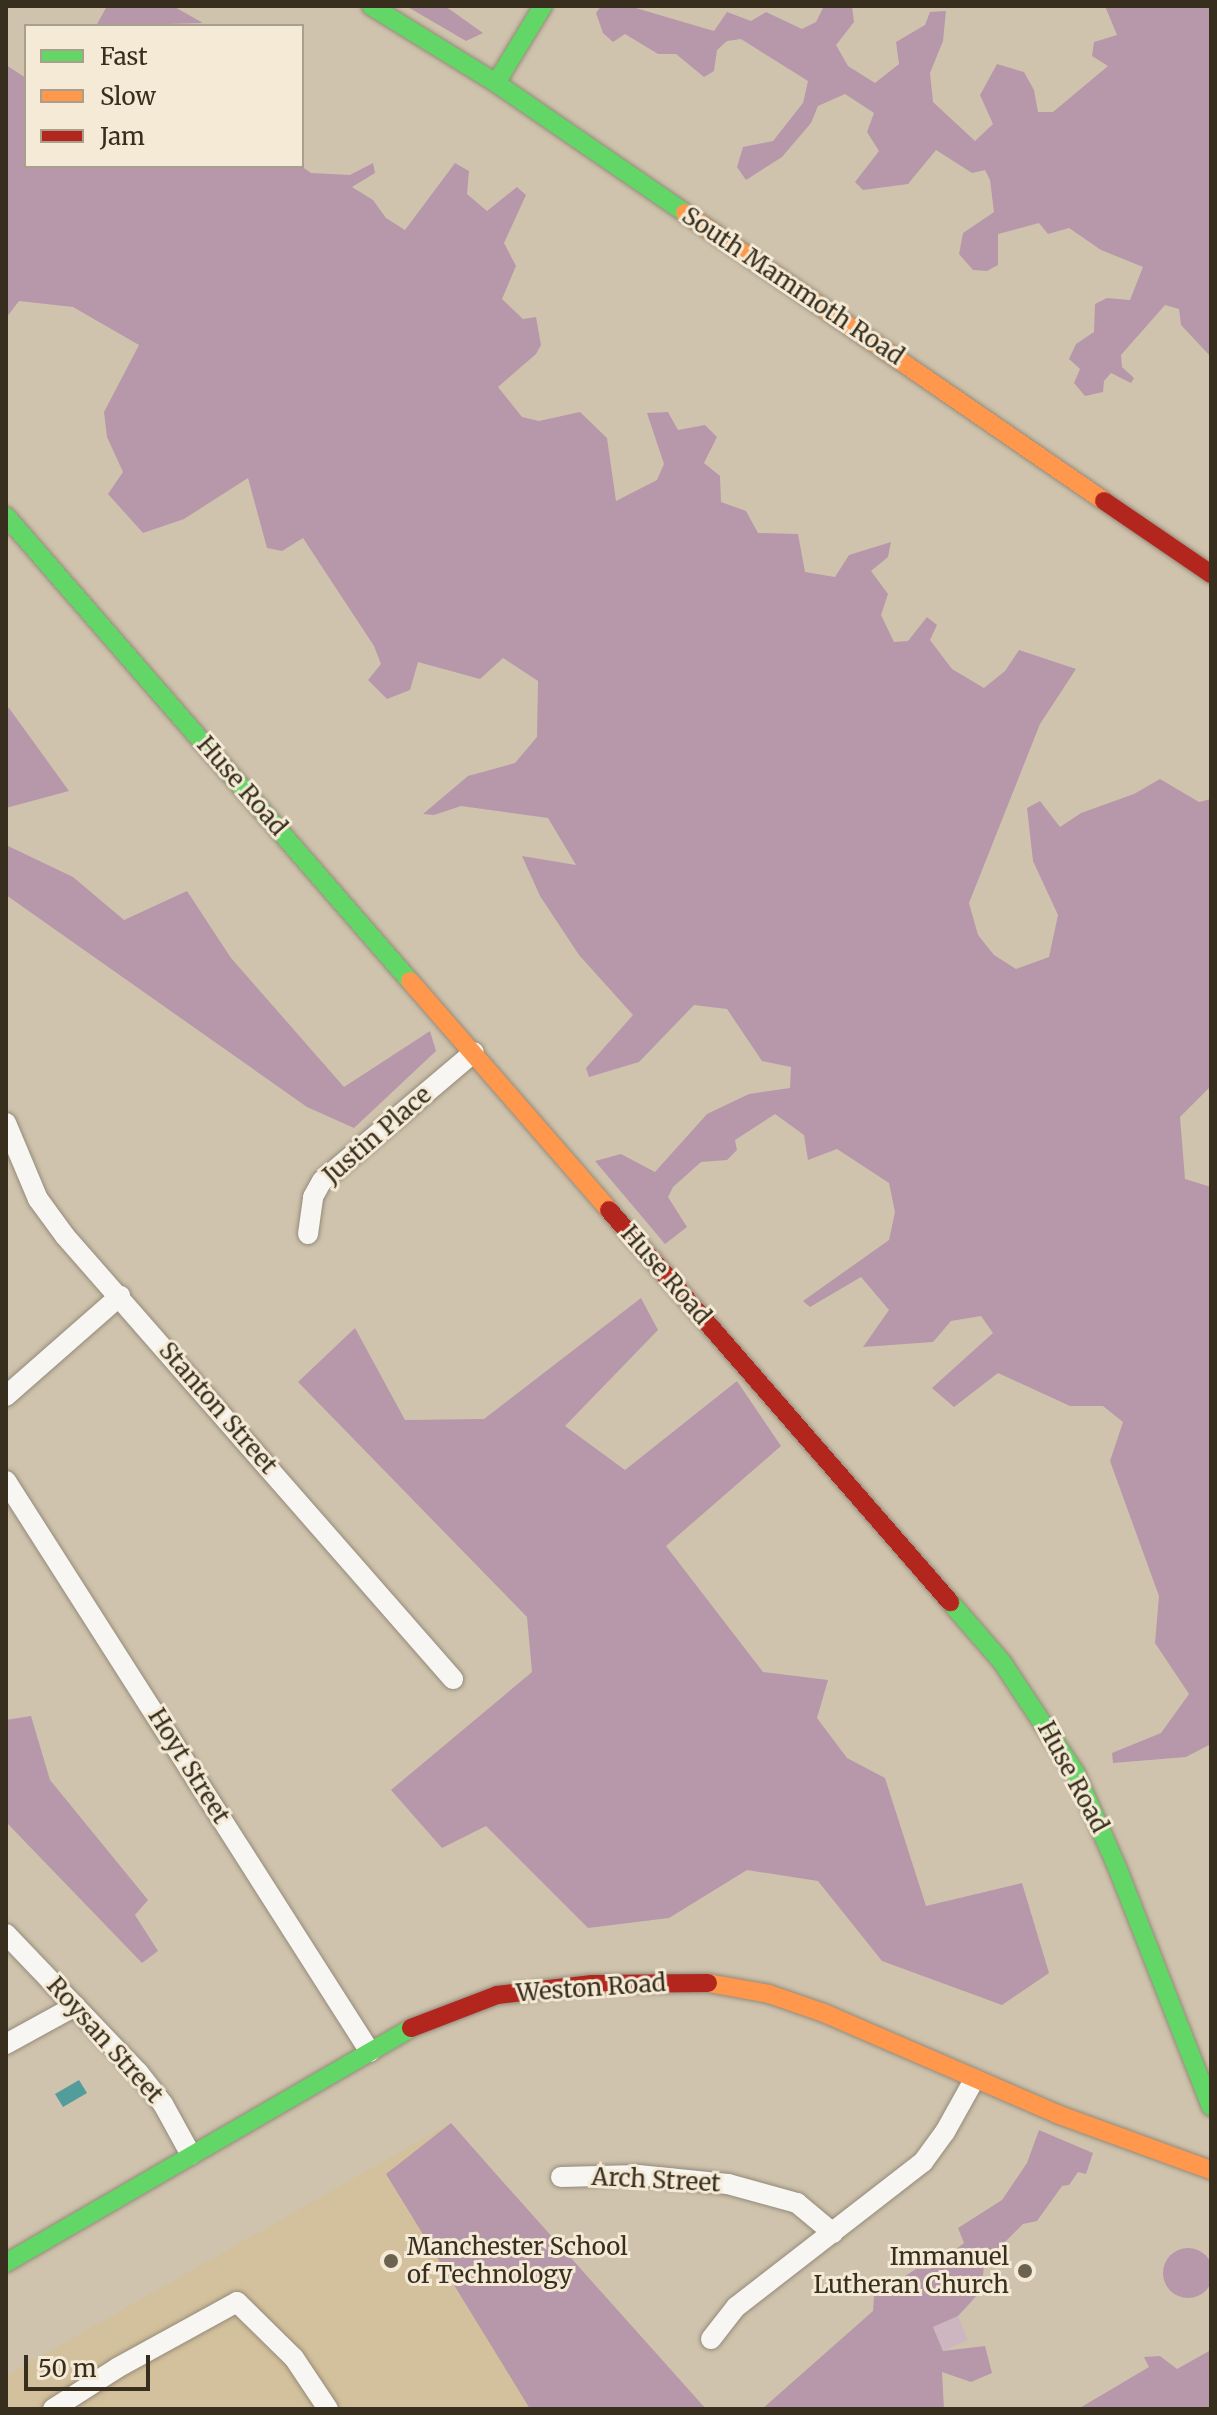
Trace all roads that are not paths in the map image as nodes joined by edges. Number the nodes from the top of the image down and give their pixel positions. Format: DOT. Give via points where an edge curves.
graph roads {
  1 [pos="371,6"];
  2 [pos="543,6"];
  3 [pos="496,83"];
  4 [pos="6,516"];
  5 [pos="1211,574"];
  6 [pos="474,1052"];
  7 [pos="6,1123"];
  8 [pos="308,1234"];
  9 [pos="120,1296"];
  10 [pos="6,1396"];
  11 [pos="6,1481"];
  12 [pos="453,1679"];
  13 [pos="6,1934"];
  14 [pos="75,2006"];
  15 [pos="6,2044"];
  16 [pos="370,2052"];
  17 [pos="974,2080"];
  18 [pos="1211,2107"];
  19 [pos="191,2155"];
  20 [pos="1211,2170"];
  21 [pos="561,2177"];
  22 [pos="833,2233"];
  23 [pos="6,2263"];
  24 [pos="711,2339"];
  25 [pos="53,2409"];
  26 [pos="328,2409"];
  1 -- 3 [label="street, South Mammoth Road"];
  2 -- 3 [label="street"];
  3 -- 5 [label="street, South Mammoth Road"];
  4 -- 6 [label="street, Huse Road"];
  6 -- 8 [label="street, Justin Place" via="322,1181 313,1197"];
  6 -- 18 [label="street, Huse Road" via="1025,1693 1090,1804"];
  7 -- 9 [label="street, Stanton Street" via="38,1199"];
  9 -- 10 [label="street"];
  9 -- 12 [label="street, Stanton Street"];
  11 -- 16 [label="street, Hoyt Street"];
  13 -- 14 [label="street, Roysan Street"];
  14 -- 15 [label="street"];
  14 -- 19 [label="street, Roysan Street" via="152,2088"];
  16 -- 17 [label="street, Weston Road" via="420,2023 497,1995 592,1984 711,1983 769,1994 824,2013"];
  16 -- 19 [label="street, Weston Road"];
  17 -- 20 [label="street, Weston Road"];
  17 -- 22 [label="street" via="923,2162"];
  19 -- 23 [label="street, Weston Road"];
  21 -- 22 [label="street, Arch Street" via="638,2175 728,2184 797,2203"];
  22 -- 24 [label="street" via="725,2317"];
  25 -- 26 [label="street" via="237,2302 294,2358"];
}
